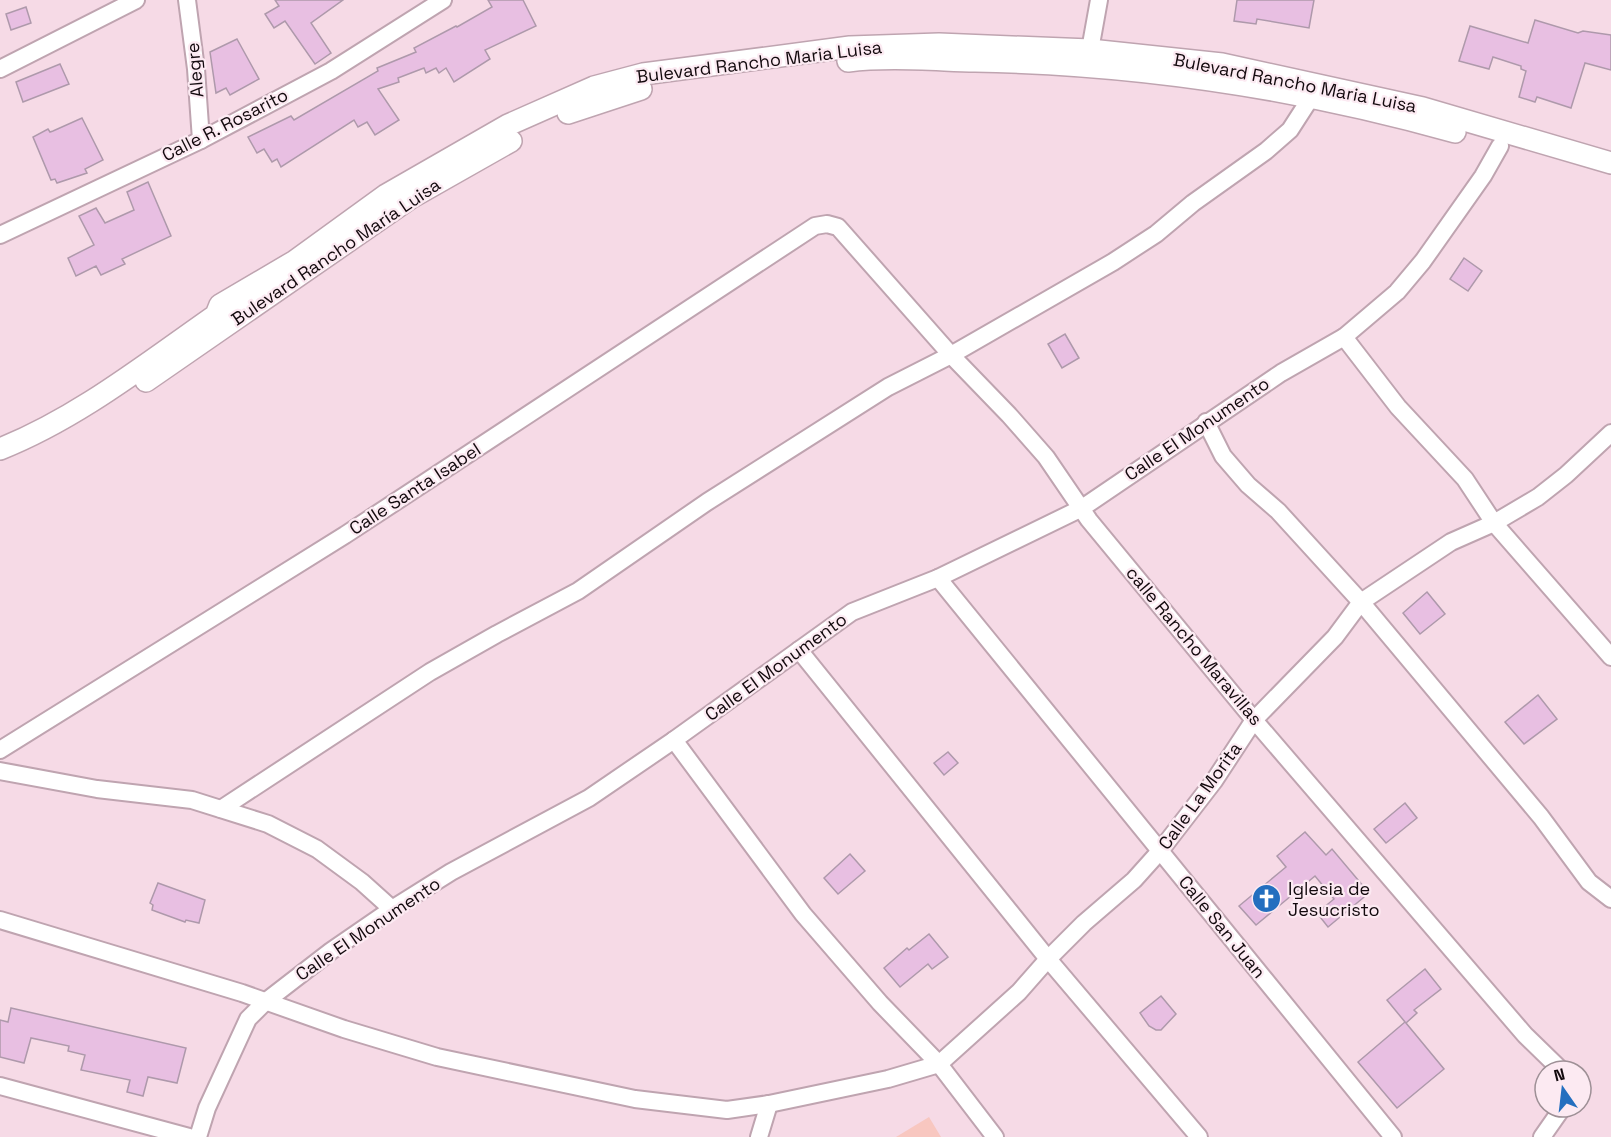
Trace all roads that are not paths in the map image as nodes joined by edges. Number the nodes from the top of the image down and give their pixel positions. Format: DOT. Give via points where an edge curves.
graph roads {
  1 [pos="136,0"];
  2 [pos="187,0"];
  3 [pos="443,0"];
  4 [pos="1099,0"];
  5 [pos="1090,50"];
  6 [pos="0,69"];
  7 [pos="1310,99"];
  8 [pos="201,140"];
  9 [pos="1500,146"];
  10 [pos="1611,163"];
  11 [pos="1611,178"];
  12 [pos="827,224"];
  13 [pos="0,235"];
  14 [pos="1344,337"];
  15 [pos="951,355"];
  16 [pos="1206,422"];
  17 [pos="1611,433"];
  18 [pos="0,449"];
  19 [pos="0,464"];
  20 [pos="1082,508"];
  21 [pos="1494,523"];
  22 [pos="938,578"];
  23 [pos="1360,603"];
  24 [pos="799,650"];
  25 [pos="1611,657"];
  26 [pos="1254,720"];
  27 [pos="674,740"];
  28 [pos="0,750"];
  29 [pos="0,771"];
  30 [pos="221,809"];
  31 [pos="1160,851"];
  32 [pos="1611,900"];
  33 [pos="392,909"];
  34 [pos="0,920"];
  35 [pos="1048,959"];
  36 [pos="265,1002"];
  37 [pos="1550,1059"];
  38 [pos="939,1064"];
  39 [pos="0,1086"];
  40 [pos="769,1104"];
  41 [pos="1555,1119"];
  42 [pos="189,1137"];
  43 [pos="198,1137"];
  44 [pos="759,1137"];
  45 [pos="995,1137"];
  46 [pos="1199,1137"];
  47 [pos="1393,1137"];
  48 [pos="1542,1137"];
  1 -- 6 [label="street"];
  2 -- 8 [label="street, Alegre"];
  3 -- 8 [label="street, Calle R. Rosarito" via="331,71"];
  4 -- 5 [label="street"];
  5 -- 10 [label="street, Bulevard Rancho Maria Luisa" via="1222,64 1310,83 1424,108"];
  5 -- 18 [label="street, Bulevard Rancho Maria Luisa" via="939,44 850,46 642,74 594,87 508,125 386,195 295,261 220,305 216,315 74,411"];
  7 -- 9 [label="street, Bulevard Rancho María Luisa"];
  7 -- 15 [label="street" via="1290,130 1156,234"];
  7 -- 19 [label="street, Bulevard Rancho María Luisa" via="1148,71 1044,62 934,60 854,61 635,90 541,124 412,197 136,388 48,442"];
  8 -- 13 [label="street, Calle R. Rosarito"];
  9 -- 11 [label="street, Bulevard Rancho María Luisa"];
  9 -- 14 [label="street, Calle El Monumento" via="1423,261 1397,292"];
  12 -- 15 [label="street, calle Rancho Maravillas" via="838,227"];
  12 -- 28 [label="street, Calle Santa Isabel" via="815,226 335,541"];
  14 -- 16 [label="street, Calle El Monumento"];
  14 -- 21 [label="street" via="1398,407 1465,479"];
  15 -- 20 [label="street, calle Rancho Maravillas" via="1046,457"];
  15 -- 30 [label="street" via="888,387 707,502 578,591 430,672"];
  16 -- 20 [label="street, Calle El Monumento"];
  16 -- 23 [label="street" via="1223,456"];
  17 -- 21 [label="street, Calle La Morita" via="1538,497"];
  20 -- 22 [label="street, Calle El Monumento"];
  20 -- 26 [label="street, calle Rancho Maravillas"];
  21 -- 23 [label="street, Calle La Morita" via="1451,542"];
  21 -- 25 [label="street"];
  22 -- 24 [label="street, Calle El Monumento" via="852,612"];
  22 -- 31 [label="street, Calle San Juan"];
  23 -- 26 [label="street, Calle La Morita" via="1335,637"];
  23 -- 32 [label="street" via="1540,817 1589,882"];
  24 -- 27 [label="street, Calle El Monumento"];
  24 -- 35 [label="street"];
  26 -- 31 [label="street, Calle La Morita" via="1214,781"];
  26 -- 37 [label="street, calle Rancho Maravillas" via="1519,1029"];
  27 -- 33 [label="street, Calle El Monumento" via="589,798 451,872"];
  27 -- 38 [label="street" via="803,914"];
  29 -- 30 [label="street" via="97,789 192,800"];
  30 -- 33 [label="street" via="268,824 317,849"];
  31 -- 35 [label="street, Calle La Morita"];
  31 -- 47 [label="street, Calle San Juan"];
  33 -- 36 [label="street, Calle El Monumento"];
  34 -- 36 [label="street"];
  35 -- 38 [label="street, Calle La Morita" via="1019,992"];
  35 -- 46 [label="street"];
  36 -- 40 [label="street" via="437,1057 635,1099 727,1110"];
  36 -- 43 [label="street, Calle El Monumento" via="248,1019 207,1108"];
  38 -- 40 [label="street"];
  38 -- 45 [label="street"];
  39 -- 42 [label="street"];
  40 -- 44 [label="street"];
  41 -- 48 [label="street"];
}
